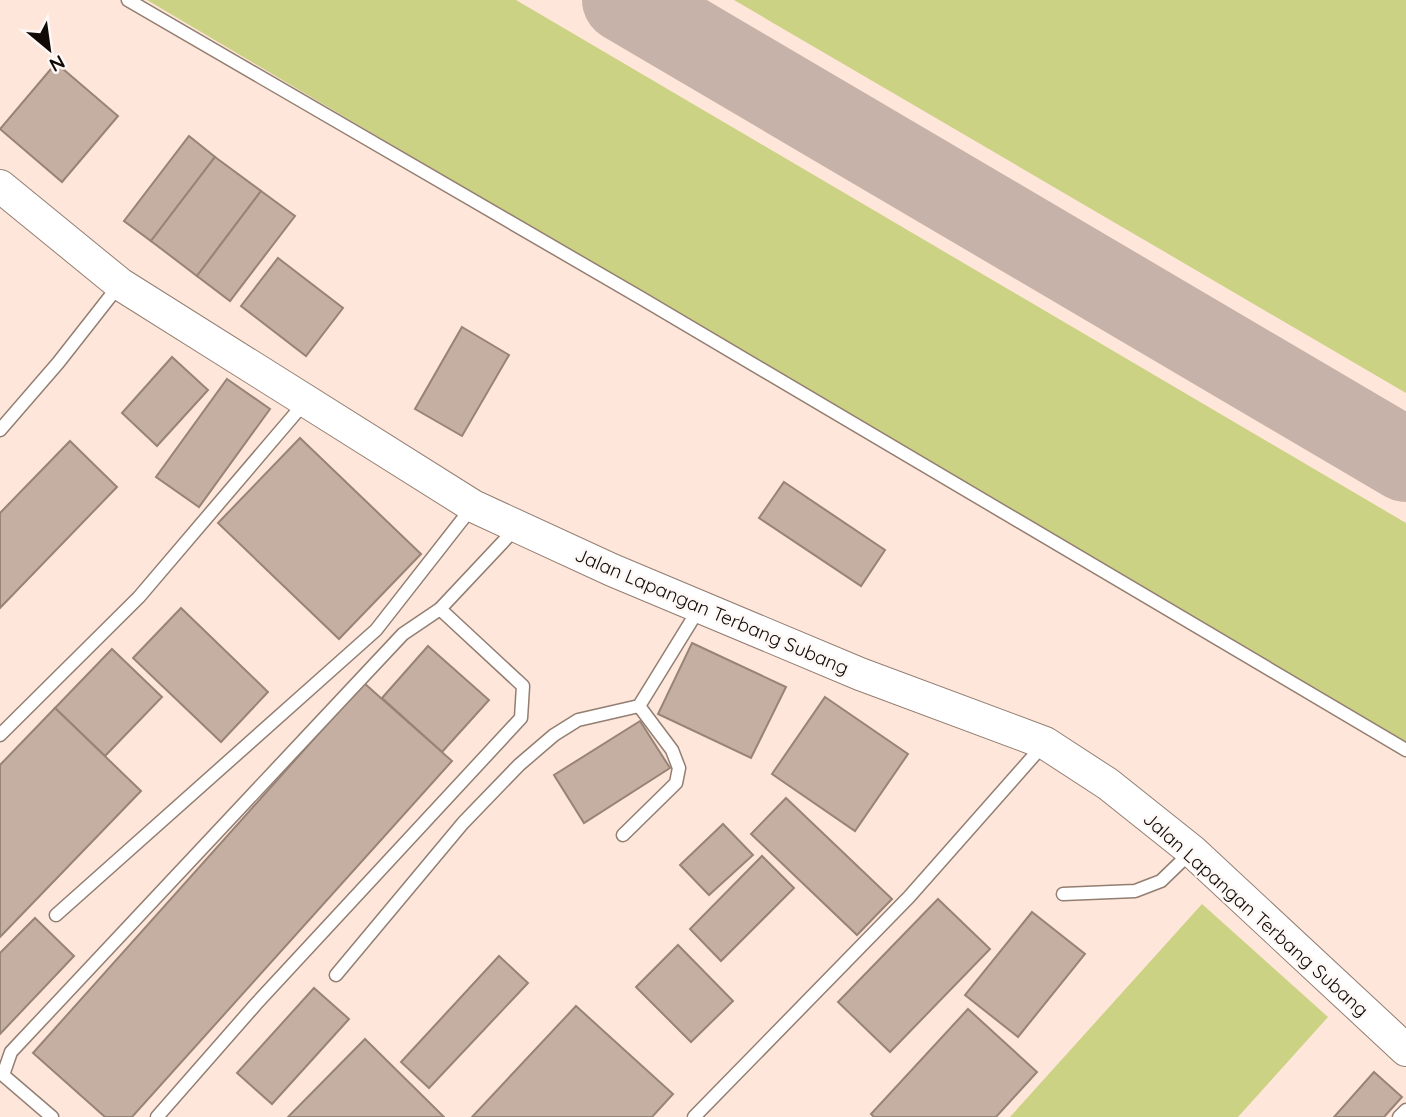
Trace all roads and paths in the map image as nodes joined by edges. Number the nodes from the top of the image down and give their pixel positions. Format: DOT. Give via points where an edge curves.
graph roads {
  1 [pos="128,0"];
  2 [pos="0,186"];
  3 [pos="120,284"];
  4 [pos="307,401"];
  5 [pos="0,429"];
  6 [pos="473,506"];
  7 [pos="518,527"];
  8 [pos="700,607"];
  9 [pos="440,609"];
  10 [pos="639,706"];
  11 [pos="0,735"];
  12 [pos="1045,743"];
  13 [pos="1406,750"];
  14 [pos="623,835"];
  15 [pos="1192,851"];
  16 [pos="1063,894"];
  17 [pos="56,915"];
  18 [pos="336,975"];
  19 [pos="1406,1050"];
  20 [pos="1406,1110"];
  21 [pos="52,1117"];
  22 [pos="157,1117"];
  23 [pos="694,1117"];
  24 [pos="1399,1117"];
  1 -- 13 [label="lane"];
  2 -- 3 [label="street, Jalan Lapangan Terbang Subang"];
  3 -- 4 [label="street, Jalan Lapangan Terbang Subang"];
  3 -- 5 [label="lane"];
  4 -- 6 [label="street, Jalan Lapangan Terbang Subang"];
  4 -- 11 [label="lane" via="139,597"];
  6 -- 7 [label="street, Jalan Lapangan Terbang Subang"];
  6 -- 17 [label="lane" via="376,630"];
  7 -- 8 [label="street, Jalan Lapangan Terbang Subang"];
  7 -- 9 [label="lane"];
  8 -- 10 [label="lane"];
  8 -- 12 [label="street, Jalan Lapangan Terbang Subang" via="860,674"];
  9 -- 21 [label="lane" via="403,634 11,1052 3,1075"];
  9 -- 22 [label="lane" via="523,686 521,718"];
  10 -- 14 [label="lane" via="672,750 679,768 676,783"];
  10 -- 18 [label="lane" via="578,720 519,765 463,823"];
  12 -- 15 [label="street, Jalan Lapangan Terbang Subang" via="1108,784"];
  12 -- 23 [label="lane" via="909,897"];
  15 -- 16 [label="lane" via="1161,881 1135,891"];
  15 -- 19 [label="street, Jalan Lapangan Terbang Subang"];
  20 -- 24 [label="lane"];
}
